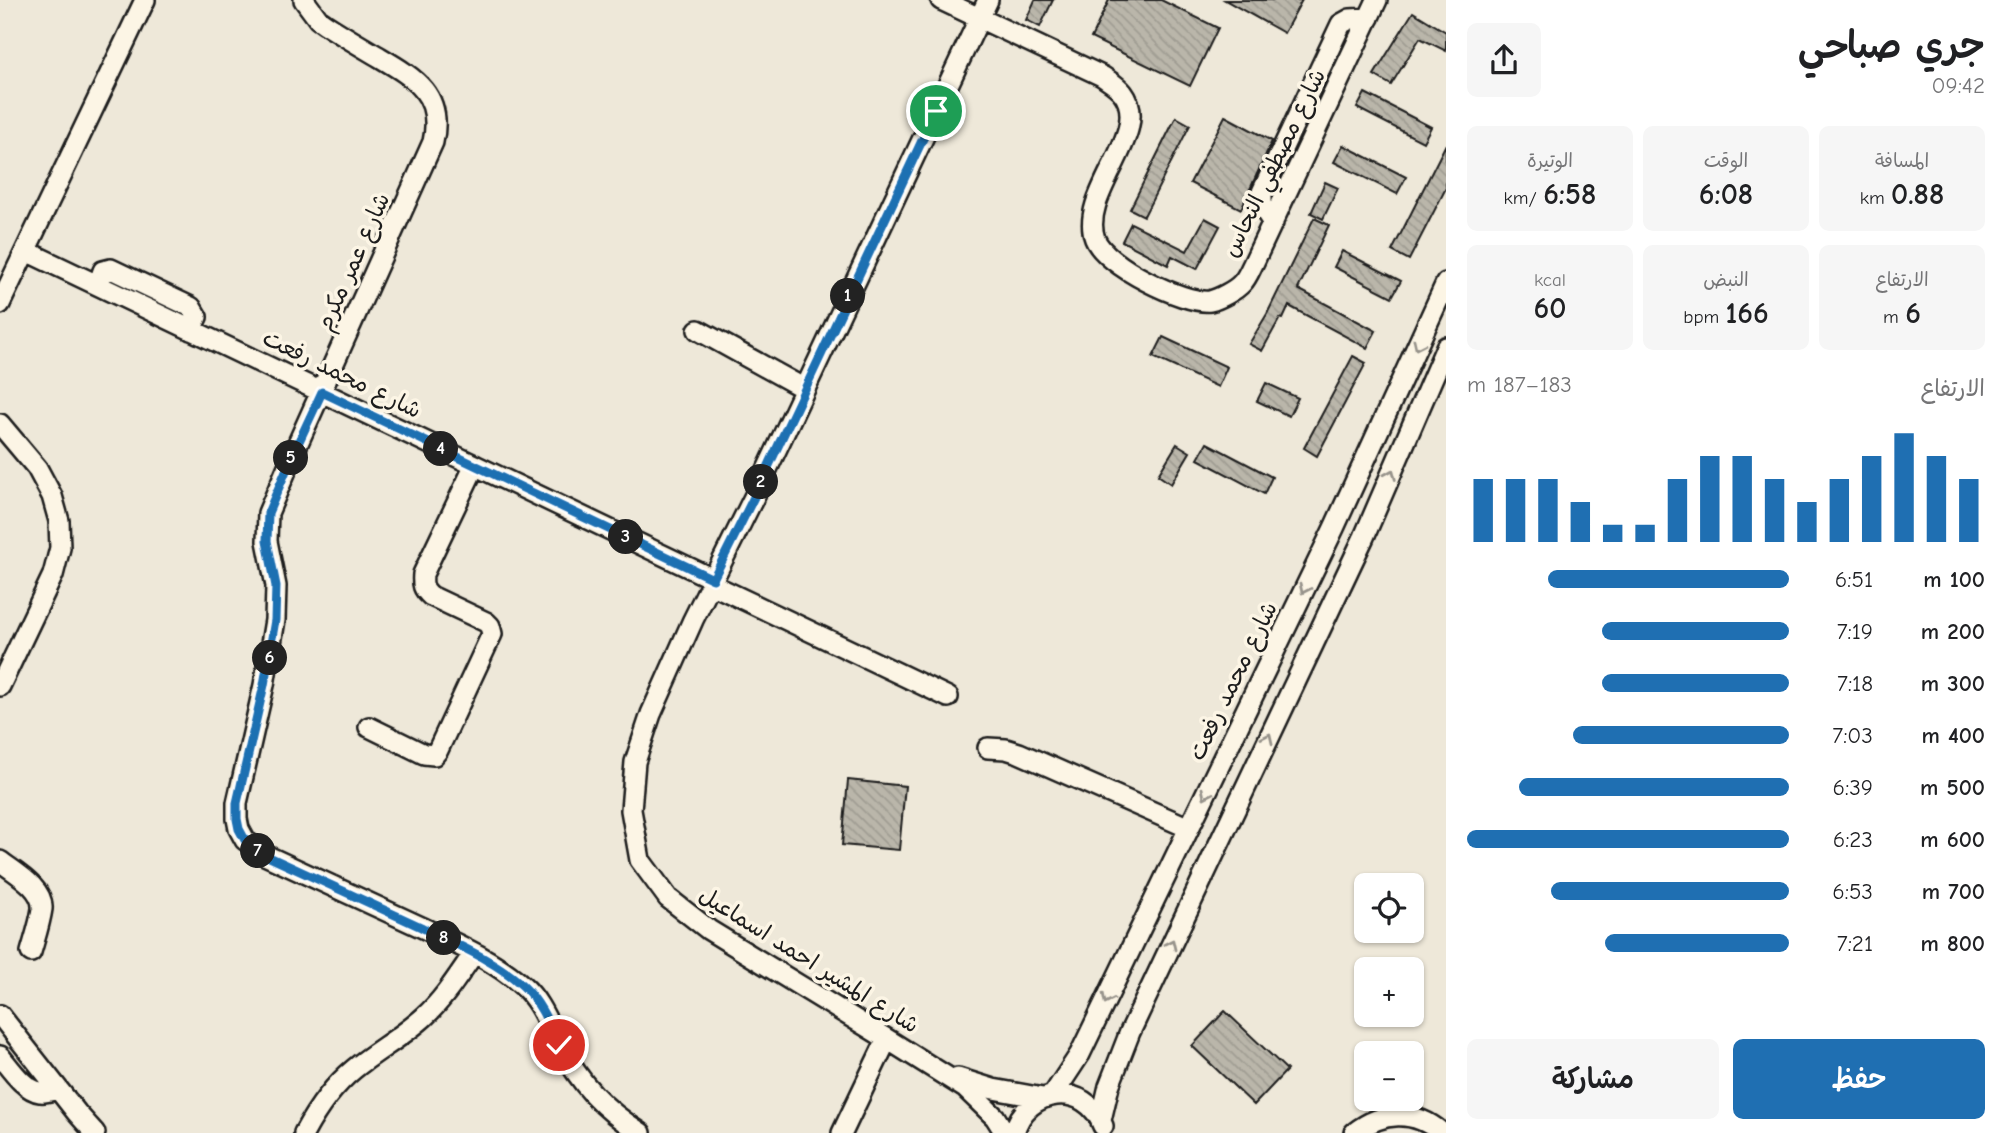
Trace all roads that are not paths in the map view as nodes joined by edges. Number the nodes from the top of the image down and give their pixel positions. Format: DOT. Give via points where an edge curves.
graph roads {
  1 [pos="145,0"];
  2 [pos="304,0"];
  3 [pos="941,0"];
  4 [pos="988,0"];
  5 [pos="1377,0"];
  6 [pos="979,18"];
  7 [pos="26,251"];
  8 [pos="1446,283"];
  9 [pos="0,304"];
  10 [pos="698,330"];
  11 [pos="1446,347"];
  12 [pos="804,389"];
  13 [pos="322,392"];
  14 [pos="0,424"];
  15 [pos="475,465"];
  16 [pos="1334,528"];
  17 [pos="1364,537"];
  18 [pos="1324,549"];
  19 [pos="1352,562"];
  20 [pos="712,581"];
  21 [pos="0,686"];
  22 [pos="948,697"];
  23 [pos="369,727"];
  24 [pos="988,748"];
  25 [pos="1189,828"];
  26 [pos="0,861"];
  27 [pos="31,952"];
  28 [pos="474,953"];
  29 [pos="0,1015"];
  30 [pos="887,1038"];
  31 [pos="0,1056"];
  32 [pos="941,1072"];
  33 [pos="58,1089"];
  34 [pos="1048,1096"];
  35 [pos="1103,1127"];
  36 [pos="95,1133"];
  37 [pos="304,1133"];
  38 [pos="641,1133"];
  39 [pos="842,1133"];
  40 [pos="1005,1133"];
  41 [pos="1014,1133"];
  42 [pos="1354,1133"];
  43 [pos="1442,1133"];
  1 -- 7 [label="street"];
  2 -- 13 [label="street, شارع عمر مكرم" via="325,24 408,74 432,103 436,126 433,142"];
  3 -- 6 [label="street, شارع مصطفي النحاس"];
  4 -- 6 [label="street, شارع المشير احمد اسماعيل"];
  5 -- 6 [label="street, شارع مصطفي النحاس" via="1243,282 1211,301 1193,299 1133,274 1110,258 1095,239 1094,208 1127,135 1130,119 1124,94 1102,76"];
  6 -- 12 [label="street, شارع المشير احمد اسماعيل"];
  7 -- 9 [label="street"];
  7 -- 13 [label="street, شارع محمد رفعت"];
  8 -- 16 [label="street, شارع محمد رفعت, one-way"];
  10 -- 12 [label="street"];
  17 -- 11 [label="street, one-way"];
  12 -- 20 [label="street, شارع المشير احمد اسماعيل"];
  13 -- 15 [label="street, شارع محمد رفعت"];
  13 -- 28 [label="street, شارع عمر مكرم" via="268,513 275,620 237,803 239,829 245,840 265,855"];
  14 -- 21 [label="street" via="37,468 52,496 60,548 53,575"];
  15 -- 20 [label="street, شارع محمد رفعت"];
  15 -- 23 [label="street" via="422,582 431,596 486,622 492,634 434,755"];
  16 -- 17 [label="street" via="1348,537"];
  16 -- 18 [label="street, شارع محمد رفعت"];
  17 -- 19 [label="street"];
  18 -- 19 [label="street"];
  18 -- 25 [label="street, شارع محمد رفعت, one-way"];
  35 -- 19 [label="street, one-way" via="1108,1086 1130,1031"];
  20 -- 22 [label="street, شارع محمد رفعت"];
  20 -- 30 [label="street, شارع المشير احمد اسماعيل" via="651,714 635,762 631,810 640,860 668,898 709,930"];
  24 -- 25 [label="street" via="1019,753"];
  25 -- 34 [label="street, شارع محمد رفعت, one-way" via="1080,1054"];
  26 -- 27 [label="street" via="38,894 42,907"];
  28 -- 37 [label="street" via="422,1019 340,1082"];
  28 -- 38 [label="street, شارع عمر مكرم" via="524,986 584,1086"];
  29 -- 33 [label="street"];
  30 -- 32 [label="street, شارع المشير احمد اسماعيل"];
  30 -- 39 [label="street"];
  31 -- 33 [label="street" via="31,1089"];
  32 -- 34 [label="street, شارع المشير احمد اسماعيل" via="993,1088"];
  32 -- 40 [label="street, شارع المشير احمد اسماعيل" via="986,1107"];
  33 -- 36 [label="street"];
  34 -- 35 [label="street, شارع المشير احمد اسماعيل" via="1081,1100"];
  34 -- 41 [label="street, شارع محمد رفعت" via="1027,1108"];
  42 -- 43 [label="street" via="1375,1119 1392,1115 1412,1117"];
}
